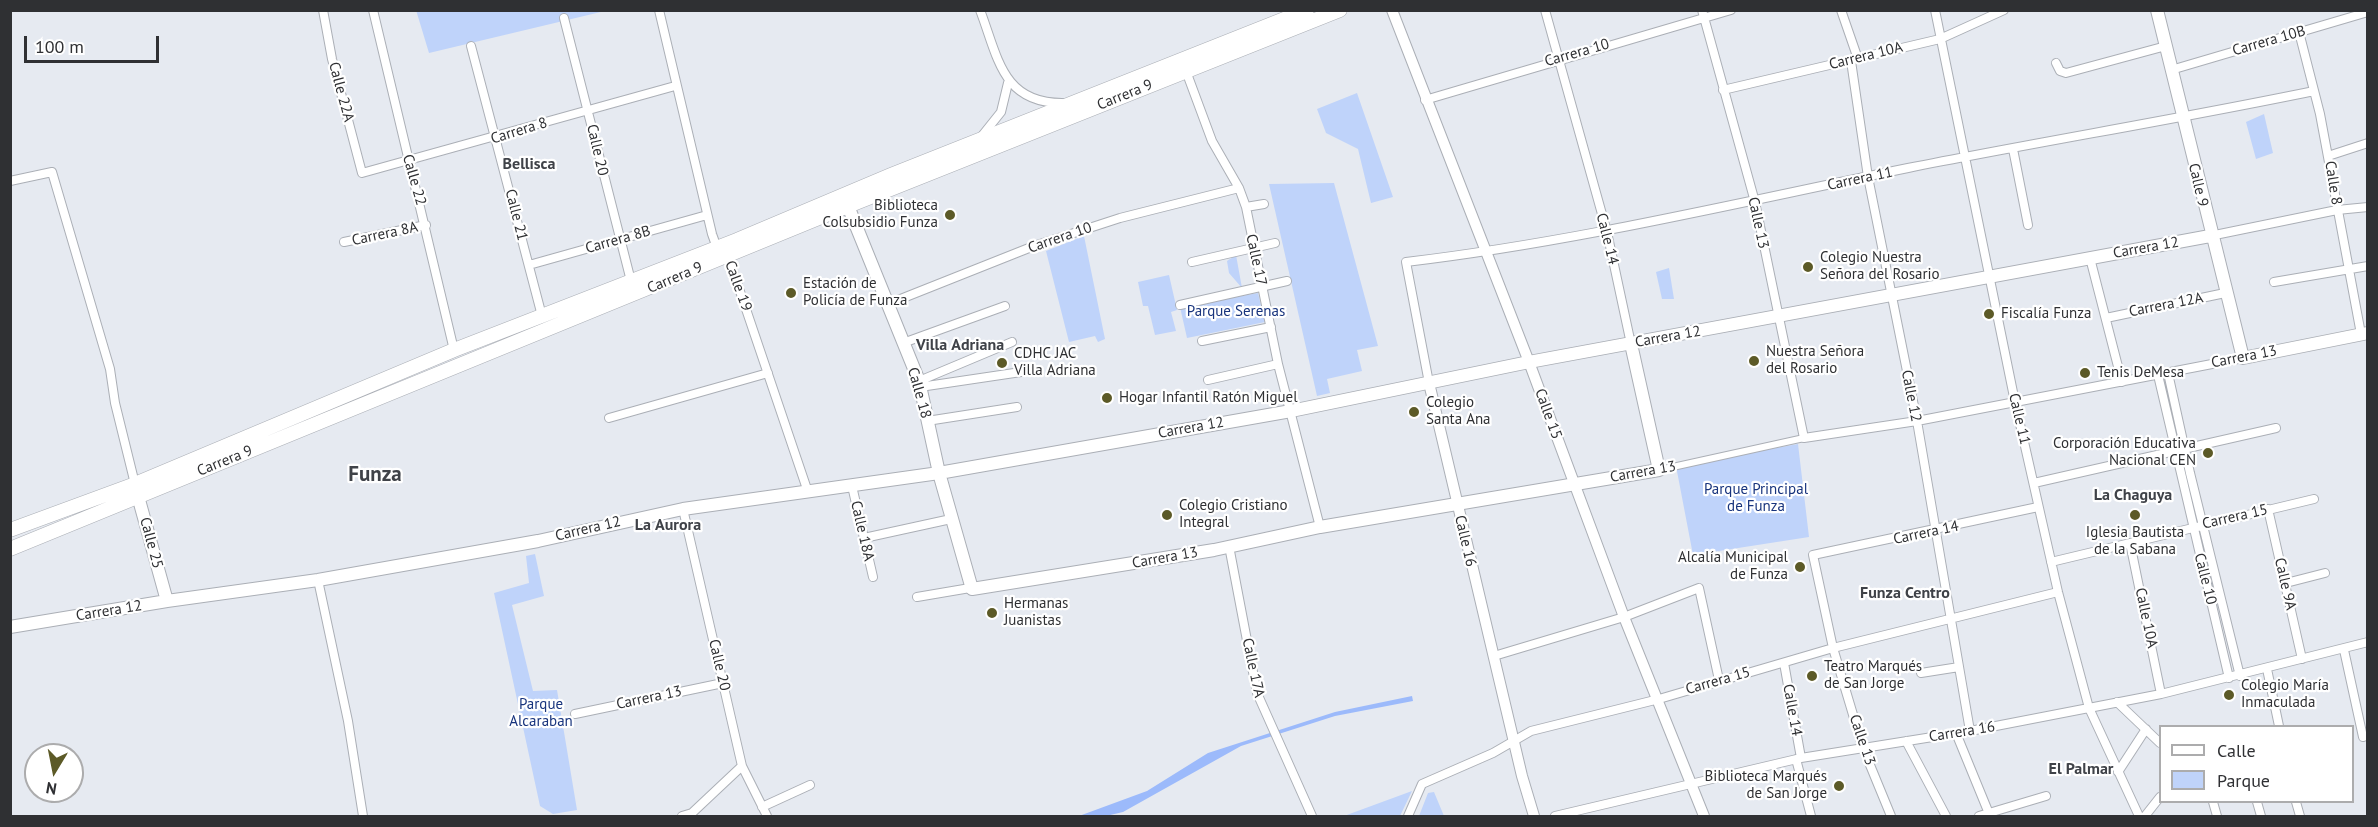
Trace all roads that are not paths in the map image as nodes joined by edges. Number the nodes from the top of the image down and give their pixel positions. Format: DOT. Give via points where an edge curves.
graph roads {
  1 [pos="323,10"];
  2 [pos="373,10"];
  3 [pos="658,10"];
  4 [pos="980,10"];
  5 [pos="1307,10"];
  6 [pos="1340,10"];
  7 [pos="1392,10"];
  8 [pos="1545,10"];
  9 [pos="1731,10"];
  10 [pos="1842,10"];
  11 [pos="1935,10"];
  12 [pos="2004,10"];
  13 [pos="2157,10"];
  14 [pos="2367,12"];
  15 [pos="1703,14"];
  16 [pos="564,18"];
  17 [pos="2300,32"];
  18 [pos="1940,39"];
  19 [pos="471,46"];
  20 [pos="2166,46"];
  21 [pos="1557,59"];
  22 [pos="1854,60"];
  23 [pos="2056,63"];
  24 [pos="2171,70"];
  25 [pos="1186,71"];
  26 [pos="1008,83"];
  27 [pos="675,86"];
  28 [pos="1723,90"];
  29 [pos="2314,92"];
  30 [pos="1425,99"];
  31 [pos="1071,103"];
  32 [pos="587,110"];
  33 [pos="2182,118"];
  34 [pos="497,138"];
  35 [pos="977,141"];
  36 [pos="2367,143"];
  37 [pos="2013,149"];
  38 [pos="2328,156"];
  39 [pos="1964,157"];
  40 [pos="407,161"];
  41 [pos="362,173"];
  42 [pos="1868,177"];
  43 [pos="10,181"];
  44 [pos="1239,188"];
  45 [pos="1755,202"];
  46 [pos="1264,204"];
  47 [pos="848,206"];
  48 [pos="1246,207"];
  49 [pos="2367,207"];
  50 [pos="2337,210"];
  51 [pos="707,216"];
  52 [pos="426,225"];
  53 [pos="2028,225"];
  54 [pos="1607,232"];
  55 [pos="2210,236"];
  56 [pos="618,239"];
  57 [pos="344,242"];
  58 [pos="1275,243"];
  59 [pos="1253,248"];
  60 [pos="723,252"];
  61 [pos="1487,253"];
  62 [pos="2090,258"];
  63 [pos="1192,262"];
  64 [pos="1406,262"];
  65 [pos="529,265"];
  66 [pos="2367,266"];
  67 [pos="2348,270"];
  68 [pos="1991,275"];
  69 [pos="631,281"];
  70 [pos="1287,281"];
  71 [pos="2274,282"];
  72 [pos="1261,286"];
  73 [pos="2226,293"];
  74 [pos="1892,297"];
  75 [pos="888,304"];
  76 [pos="1180,305"];
  77 [pos="1005,306"];
  78 [pos="542,316"];
  79 [pos="1777,317"];
  80 [pos="2106,318"];
  81 [pos="1270,327"];
  82 [pos="2364,334"];
  83 [pos="1202,341"];
  84 [pos="1012,342"];
  85 [pos="903,343"];
  86 [pos="1631,344"];
  87 [pos="454,350"];
  88 [pos="2242,358"];
  89 [pos="1529,362"];
  90 [pos="1278,364"];
  91 [pos="1021,372"];
  92 [pos="768,373"];
  93 [pos="2168,374"];
  94 [pos="2158,375"];
  95 [pos="1208,380"];
  96 [pos="2122,382"];
  97 [pos="1429,383"];
  98 [pos="919,384"];
  99 [pos="2015,402"];
  100 [pos="1017,407"];
  101 [pos="1291,411"];
  102 [pos="609,418"];
  103 [pos="927,421"];
  104 [pos="1917,421"];
  105 [pos="2276,428"];
  106 [pos="1803,438"];
  107 [pos="2184,448"];
  108 [pos="2175,451"];
  109 [pos="1659,470"];
  110 [pos="939,473"];
  111 [pos="2185,474"];
  112 [pos="2034,483"];
  113 [pos="1574,484"];
  114 [pos="852,486"];
  115 [pos="137,490"];
  116 [pos="808,492"];
  117 [pos="2314,500"];
  118 [pos="1457,505"];
  119 [pos="2038,507"];
  120 [pos="683,509"];
  121 [pos="2268,510"];
  122 [pos="951,519"];
  123 [pos="2203,525"];
  124 [pos="1320,527"];
  125 [pos="2192,527"];
  126 [pos="10,530"];
  127 [pos="1935,531"];
  128 [pos="864,538"];
  129 [pos="2130,543"];
  130 [pos="1229,546"];
  131 [pos="10,549"];
  132 [pos="1813,555"];
  133 [pos="2051,562"];
  134 [pos="2325,573"];
  135 [pos="873,577"];
  136 [pos="318,580"];
  137 [pos="2286,583"];
  138 [pos="970,588"];
  139 [pos="2058,592"];
  140 [pos="917,597"];
  141 [pos="167,601"];
  142 [pos="1624,617"];
  143 [pos="1951,617"];
  144 [pos="10,627"];
  145 [pos="2367,642"];
  146 [pos="1833,648"];
  147 [pos="2344,650"];
  148 [pos="1494,656"];
  149 [pos="2302,659"];
  150 [pos="1784,663"];
  151 [pos="1959,667"];
  152 [pos="2267,669"];
  153 [pos="1921,673"];
  154 [pos="2240,676"];
  155 [pos="2229,678"];
  156 [pos="1719,680"];
  157 [pos="723,683"];
  158 [pos="2161,694"];
  159 [pos="1659,699"];
  160 [pos="2117,702"];
  161 [pos="2089,708"];
  162 [pos="575,714"];
  163 [pos="2279,725"];
  164 [pos="2146,729"];
  165 [pos="1970,731"];
  166 [pos="1956,733"];
  167 [pos="2363,737"];
  168 [pos="1515,738"];
  169 [pos="1906,741"];
  170 [pos="2159,742"];
  171 [pos="1863,748"];
  172 [pos="1798,759"];
  173 [pos="742,766"];
  174 [pos="2118,772"];
  175 [pos="1692,783"];
  176 [pos="810,785"];
  177 [pos="2046,796"];
  178 [pos="2159,799"];
  179 [pos="762,807"];
  180 [pos="693,815"];
  181 [pos="363,816"];
  182 [pos="682,816"];
  183 [pos="767,816"];
  184 [pos="1312,816"];
  185 [pos="1408,816"];
  186 [pos="1534,816"];
  187 [pos="1555,816"];
  188 [pos="1704,816"];
  189 [pos="1811,816"];
  190 [pos="1891,816"];
  191 [pos="1946,816"];
  192 [pos="1986,816"];
  193 [pos="2139,816"];
  194 [pos="2145,816"];
  1 -- 41 [label="street, Calle 22A"];
  2 -- 40 [label="street, Calle 22"];
  3 -- 27 [label="street, Calle 19"];
  4 -- 26 [label="street"];
  5 -- 31 [label="main road, Carrera 9"];
  6 -- 25 [label="main road, Carrera 9"];
  7 -- 30 [label="street, Calle 15"];
  8 -- 21 [label="street, Calle 14"];
  9 -- 15 [label="street, Carrera 10"];
  10 -- 22 [label="street, Calle 12"];
  11 -- 18 [label="street, Calle 11"];
  12 -- 18 [label="street, Carrera 10A"];
  13 -- 20 [label="main road, Calle 9"];
  14 -- 17 [label="street, Carrera 10B"];
  15 -- 21 [label="street, Carrera 10"];
  15 -- 28 [label="street, Calle 13"];
  16 -- 32 [label="street, Calle 20"];
  17 -- 24 [label="street, Carrera 10B"];
  17 -- 29 [label="street, Calle 8"];
  18 -- 22 [label="street, Carrera 10A"];
  18 -- 39 [label="street, Calle 11"];
  19 -- 34 [label="street, Calle 21"];
  20 -- 23 [label="street" via="2066,73"];
  20 -- 24 [label="main road, Calle 9"];
  21 -- 30 [label="street, Carrera 10"];
  21 -- 54 [label="street, Calle 14"];
  22 -- 28 [label="street, Carrera 10A"];
  22 -- 42 [label="street, Calle 12"];
  24 -- 33 [label="main road, Calle 9"];
  25 -- 44 [label="street, Calle 17" via="1212,141"];
  25 -- 47 [label="main road, Carrera 9"];
  26 -- 31 [label="street" via="1037,102"];
  26 -- 35 [label="street" via="1001,112"];
  27 -- 32 [label="street, Carrera 8"];
  27 -- 51 [label="street, Calle 19"];
  28 -- 45 [label="street, Calle 13"];
  29 -- 33 [label="street, Carrera 11"];
  29 -- 38 [label="street, Calle 8"];
  30 -- 61 [label="street, Calle 15"];
  31 -- 35 [label="main road, Carrera 9"];
  32 -- 34 [label="street, Carrera 8"];
  32 -- 56 [label="street, Calle 20"];
  33 -- 37 [label="street, Carrera 11"];
  33 -- 55 [label="main road, Calle 9"];
  34 -- 40 [label="street, Carrera 8"];
  34 -- 65 [label="street, Calle 21"];
  35 -- 60 [label="main road, Carrera 9"];
  36 -- 38 [label="street"];
  37 -- 39 [label="street, Carrera 11"];
  37 -- 53 [label="street"];
  38 -- 50 [label="street, Calle 8"];
  39 -- 42 [label="street, Carrera 11"];
  39 -- 68 [label="street, Calle 11"];
  40 -- 41 [label="street, Carrera 8"];
  40 -- 52 [label="street, Calle 22"];
  42 -- 45 [label="street, Carrera 11"];
  42 -- 74 [label="street, Calle 12"];
  43 -- 115 [label="street" via="52,172 110,369"];
  44 -- 48 [label="street, Calle 17"];
  44 -- 75 [label="street, Carrera 10" via="1120,218 1043,243"];
  45 -- 54 [label="street, Carrera 11"];
  45 -- 79 [label="street, Calle 13"];
  46 -- 48 [label="street"];
  47 -- 60 [label="main road, Carrera 9"];
  47 -- 75 [label="main road, Calle 18"];
  48 -- 59 [label="street, Calle 17"];
  49 -- 50 [label="street, Carrera 12"];
  50 -- 55 [label="street, Carrera 12"];
  50 -- 67 [label="street, Calle 8"];
  51 -- 56 [label="street, Carrera 8B"];
  51 -- 60 [label="street, Calle 19"];
  52 -- 57 [label="street, Carrera 8A"];
  52 -- 87 [label="street, Calle 22"];
  54 -- 61 [label="street, Carrera 11"];
  54 -- 86 [label="street, Calle 14"];
  55 -- 62 [label="main road, Carrera 12"];
  55 -- 73 [label="main road, Calle 9"];
  56 -- 65 [label="street, Carrera 8B"];
  56 -- 69 [label="street, Calle 20"];
  58 -- 59 [label="street"];
  59 -- 63 [label="street"];
  59 -- 72 [label="street, Calle 17"];
  60 -- 69 [label="main road, Carrera 9"];
  60 -- 92 [label="street, Calle 19"];
  60 -- 115 [label="main road, Carrera 9"];
  61 -- 64 [label="street, Carrera 11"];
  61 -- 89 [label="street, Calle 15"];
  62 -- 68 [label="main road, Carrera 12"];
  62 -- 80 [label="street"];
  64 -- 97 [label="street, Calle 16"];
  65 -- 78 [label="street, Calle 21"];
  66 -- 67 [label="street"];
  67 -- 71 [label="street"];
  67 -- 82 [label="street, Calle 8"];
  68 -- 74 [label="main road, Carrera 12"];
  68 -- 99 [label="street, Calle 11"];
  69 -- 78 [label="main road, Carrera 9"];
  70 -- 72 [label="street"];
  72 -- 76 [label="street"];
  72 -- 81 [label="street, Calle 17"];
  73 -- 80 [label="street, Carrera 12A"];
  73 -- 88 [label="main road, Calle 9"];
  74 -- 79 [label="main road, Carrera 12"];
  74 -- 104 [label="street, Calle 12"];
  75 -- 85 [label="main road, Calle 18"];
  77 -- 85 [label="street"];
  78 -- 87 [label="main road, Carrera 9"];
  79 -- 86 [label="main road, Carrera 12"];
  79 -- 106 [label="street, Calle 13"];
  80 -- 96 [label="street"];
  81 -- 83 [label="street"];
  81 -- 90 [label="street, Calle 17"];
  82 -- 88 [label="main road, Carrera 13"];
  84 -- 98 [label="street"];
  85 -- 98 [label="main road, Calle 18"];
  86 -- 89 [label="main road, Carrera 12"];
  86 -- 109 [label="main road, Calle 14"];
  87 -- 115 [label="main road, Carrera 9"];
  88 -- 93 [label="street, Carrera 13"];
  89 -- 97 [label="main road, Carrera 12"];
  89 -- 113 [label="street, Calle 15"];
  90 -- 95 [label="street"];
  90 -- 101 [label="street, Calle 17"];
  91 -- 98 [label="street"];
  92 -- 102 [label="street"];
  92 -- 116 [label="street, Calle 19"];
  93 -- 94 [label="street, Carrera 13"];
  93 -- 107 [label="street, Calle 10"];
  94 -- 96 [label="street, Carrera 13"];
  94 -- 108 [label="street, Calle 10"];
  96 -- 99 [label="street, Carrera 13"];
  97 -- 101 [label="main road, Carrera 12"];
  97 -- 118 [label="street, Calle 16"];
  98 -- 103 [label="main road, Calle 18"];
  99 -- 104 [label="street, Carrera 13"];
  99 -- 112 [label="street, Calle 11"];
  100 -- 103 [label="street"];
  101 -- 110 [label="main road, Carrera 12"];
  101 -- 124 [label="street, Calle 17"];
  103 -- 110 [label="main road, Calle 18"];
  104 -- 106 [label="street, Carrera 13"];
  104 -- 127 [label="street, Calle 12"];
  105 -- 107 [label="street"];
  106 -- 109 [label="street, Carrera 13"];
  107 -- 108 [label="street"];
  107 -- 111 [label="street, Calle 10"];
  108 -- 111 [label="street, Calle 10"];
  108 -- 112 [label="street"];
  109 -- 113 [label="main road, Carrera 13"];
  110 -- 114 [label="main road, Carrera 12"];
  110 -- 122 [label="main road, Calle 18"];
  111 -- 123 [label="street, Calle 10"];
  111 -- 125 [label="street, Calle 10"];
  112 -- 119 [label="street, Calle 11"];
  113 -- 118 [label="main road, Carrera 13"];
  113 -- 142 [label="street, Calle 15"];
  114 -- 116 [label="main road, Carrera 12"];
  114 -- 128 [label="street, Calle 18A"];
  115 -- 126 [label="main road, Carrera 9"];
  115 -- 131 [label="main road, Carrera 9"];
  115 -- 141 [label="main road, Calle 25"];
  116 -- 120 [label="main road, Carrera 12"];
  117 -- 121 [label="street, Carrera 15"];
  118 -- 124 [label="main road, Carrera 13"];
  118 -- 148 [label="street, Calle 16"];
  119 -- 127 [label="street, Carrera 14"];
  119 -- 133 [label="street, Calle 11"];
  120 -- 136 [label="main road, Carrera 12" via="527,543"];
  120 -- 157 [label="street, Calle 20"];
  121 -- 123 [label="street, Carrera 15"];
  121 -- 137 [label="street, Calle 9A"];
  122 -- 128 [label="street"];
  122 -- 138 [label="main road, Calle 18"];
  123 -- 125 [label="street, Carrera 15"];
  123 -- 154 [label="street, Calle 10"];
  124 -- 130 [label="main road, Carrera 13"];
  125 -- 129 [label="street, Carrera 15"];
  125 -- 155 [label="street, Calle 10"];
  127 -- 132 [label="street, Carrera 14"];
  127 -- 143 [label="street, Calle 12"];
  128 -- 135 [label="street, Calle 18A"];
  129 -- 133 [label="street, Carrera 15"];
  129 -- 158 [label="street, Calle 10A"];
  130 -- 138 [label="main road, Carrera 13"];
  130 -- 184 [label="street, Calle 17A" via="1257,693"];
  132 -- 146 [label="street, Calle 13"];
  133 -- 139 [label="street, Calle 11"];
  134 -- 137 [label="street"];
  136 -- 141 [label="main road, Carrera 12"];
  136 -- 181 [label="street" via="348,721"];
  137 -- 149 [label="street, Calle 9A"];
  138 -- 140 [label="street, Carrera 13"];
  139 -- 143 [label="street, Carrera 15"];
  139 -- 161 [label="street, Calle 11"];
  141 -- 144 [label="main road, Carrera 12"];
  142 -- 148 [label="street"];
  142 -- 156 [label="street" via="1699,588"];
  142 -- 159 [label="street, Calle 15"];
  143 -- 146 [label="street, Carrera 15"];
  143 -- 151 [label="street, Calle 12"];
  145 -- 147 [label="street, Carrera 16"];
  146 -- 150 [label="street, Carrera 15"];
  146 -- 171 [label="street, Calle 13"];
  147 -- 149 [label="street, Carrera 16"];
  147 -- 167 [label="street"];
  148 -- 168 [label="street, Calle 16"];
  149 -- 152 [label="street, Carrera 16"];
  150 -- 156 [label="street, Carrera 15"];
  150 -- 172 [label="street, Calle 14"];
  151 -- 153 [label="street"];
  151 -- 165 [label="street, Calle 12"];
  152 -- 154 [label="street, Carrera 16"];
  152 -- 163 [label="street"];
  154 -- 155 [label="street, Carrera 16"];
  155 -- 158 [label="street, Carrera 16"];
  156 -- 159 [label="street, Carrera 15"];
  157 -- 162 [label="street, Carrera 13"];
  157 -- 173 [label="street, Calle 20"];
  158 -- 160 [label="street, Carrera 16"];
  159 -- 168 [label="street, Carrera 15"];
  159 -- 175 [label="street, Calle 15"];
  160 -- 161 [label="street, Carrera 16"];
  160 -- 164 [label="street"];
  161 -- 165 [label="street, Carrera 16"];
  161 -- 174 [label="street, Calle 11"];
  164 -- 170 [label="street"];
  164 -- 174 [label="street"];
  165 -- 166 [label="street, Carrera 16"];
  166 -- 169 [label="street, Carrera 16"];
  166 -- 192 [label="street"];
  168 -- 185 [label="street, Carrera 15" via="1493,753 1422,784"];
  168 -- 186 [label="street, Calle 16"];
  169 -- 171 [label="street, Carrera 16"];
  169 -- 191 [label="street"];
  171 -- 172 [label="street, Carrera 16"];
  171 -- 190 [label="street, Calle 13"];
  172 -- 175 [label="street, Carrera 16"];
  172 -- 189 [label="street, Calle 14"];
  173 -- 179 [label="street, Calle 20"];
  173 -- 180 [label="street"];
  174 -- 193 [label="street, Calle 11"];
  175 -- 187 [label="street, Carrera 16"];
  175 -- 188 [label="street, Calle 15"];
  176 -- 179 [label="street"];
  177 -- 192 [label="street"];
  178 -- 194 [label="street"];
  179 -- 183 [label="street, Calle 20"];
  180 -- 182 [label="street"];
}
